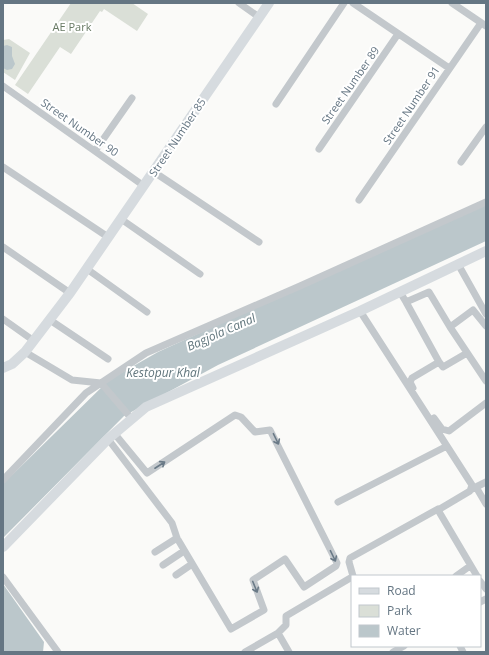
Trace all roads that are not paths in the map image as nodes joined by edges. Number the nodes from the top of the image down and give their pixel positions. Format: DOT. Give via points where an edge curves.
graph roads {
  1 [pos="239,3"];
  2 [pos="269,3"];
  3 [pos="344,3"];
  4 [pos="353,3"];
  5 [pos="452,3"];
  6 [pos="259,17"];
  7 [pos="484,24"];
  8 [pos="398,34"];
  9 [pos="449,68"];
  10 [pos="3,86"];
  11 [pos="132,98"];
  12 [pos="276,104"];
  13 [pos="486,126"];
  14 [pos="319,149"];
  15 [pos="95,151"];
  16 [pos="461,162"];
  17 [pos="3,167"];
  18 [pos="154,172"];
  19 [pos="144,186"];
  20 [pos="359,200"];
  21 [pos="486,202"];
  22 [pos="121,219"];
  23 [pos="108,238"];
  24 [pos="259,242"];
  25 [pos="3,247"];
  26 [pos="486,251"];
  27 [pos="458,264"];
  28 [pos="86,270"];
  29 [pos="200,274"];
  30 [pos="423,281"];
  31 [pos="400,292"];
  32 [pos="429,292"];
  33 [pos="70,293"];
  34 [pos="406,302"];
  35 [pos="360,311"];
  36 [pos="147,312"];
  37 [pos="486,314"];
  38 [pos="3,319"];
  39 [pos="50,320"];
  40 [pos="486,326"];
  41 [pos="450,327"];
  42 [pos="34,341"];
  43 [pos="25,352"];
  44 [pos="467,353"];
  45 [pos="108,359"];
  46 [pos="438,362"];
  47 [pos="3,368"];
  48 [pos="486,381"];
  49 [pos="102,384"];
  50 [pos="486,403"];
  51 [pos="128,414"];
  52 [pos="111,436"];
  53 [pos="447,446"];
  54 [pos="147,473"];
  55 [pos="140,479"];
  56 [pos="3,480"];
  57 [pos="486,482"];
  58 [pos="474,488"];
  59 [pos="338,502"];
  60 [pos="486,504"];
  61 [pos="438,509"];
  62 [pos="176,538"];
  63 [pos="3,547"];
  64 [pos="184,551"];
  65 [pos="155,552"];
  66 [pos="192,564"];
  67 [pos="163,565"];
  68 [pos="470,566"];
  69 [pos="176,575"];
  70 [pos="352,575"];
  71 [pos="457,575"];
  72 [pos="475,575"];
  73 [pos="3,577"];
  74 [pos="351,577"];
  75 [pos="278,633"];
  76 [pos="402,647"];
  77 [pos="58,652"];
  78 [pos="245,652"];
  79 [pos="289,652"];
  80 [pos="393,652"];
  1 -- 6 [label="street"];
  2 -- 6 [label="street, Street Number 85"];
  3 -- 12 [label="street"];
  4 -- 8 [label="street"];
  5 -- 7 [label="street"];
  6 -- 18 [label="street, Street Number 85"];
  7 -- 9 [label="street, Street Number 91"];
  8 -- 9 [label="street"];
  8 -- 14 [label="street, Street Number 89"];
  9 -- 20 [label="street, Street Number 91"];
  10 -- 15 [label="street, Street Number 90"];
  11 -- 15 [label="street"];
  13 -- 16 [label="street"];
  15 -- 19 [label="street, Street Number 90"];
  17 -- 23 [label="street"];
  18 -- 19 [label="street, Street Number 85"];
  18 -- 24 [label="street"];
  19 -- 22 [label="street, Street Number 85"];
  21 -- 49 [label="street" via="300,286 154,348"];
  22 -- 23 [label="street, Street Number 85"];
  22 -- 29 [label="street"];
  23 -- 28 [label="street, Street Number 85"];
  25 -- 33 [label="street"];
  26 -- 27 [label="street"];
  27 -- 30 [label="street"];
  27 -- 37 [label="street"];
  28 -- 33 [label="street, Street Number 85"];
  28 -- 36 [label="street"];
  30 -- 31 [label="street"];
  30 -- 32 [label="street"];
  31 -- 34 [label="street"];
  31 -- 35 [label="street"];
  32 -- 34 [label="street"];
  32 -- 41 [label="street"];
  33 -- 39 [label="street, Street Number 85"];
  34 -- 46 [label="street"];
  35 -- 51 [label="street"];
  35 -- 53 [label="street"];
  38 -- 42 [label="street"];
  39 -- 42 [label="street, Street Number 85"];
  39 -- 45 [label="street"];
  40 -- 41 [label="street" via="473,310"];
  41 -- 44 [label="street"];
  42 -- 43 [label="street, Street Number 85"];
  43 -- 47 [label="street, Street Number 85" via="12,364"];
  43 -- 49 [label="street" via="72,380"];
  44 -- 46 [label="street" via="443,367"];
  44 -- 48 [label="street"];
  46 -- 50 [label="street" via="412,378 410,382 442,429 449,431"];
  49 -- 51 [label="street"];
  49 -- 56 [label="street" via="76,403"];
  51 -- 52 [label="street"];
  52 -- 54 [label="street"];
  52 -- 55 [label="street"];
  52 -- 63 [label="street"];
  53 -- 58 [label="street"];
  53 -- 59 [label="street"];
  54 -- 55 [label="street"];
  54 -- 66 [label="street, one-way" via="235,414 239,415 255,432 271,431 337,565 306,586 303,586 286,559 254,578 253,583 264,610 232,630"];
  55 -- 62 [label="street" via="172,523"];
  57 -- 58 [label="street"];
  58 -- 60 [label="street"];
  58 -- 61 [label="street"];
  61 -- 68 [label="street"];
  61 -- 70 [label="street" via="350,558"];
  62 -- 64 [label="street"];
  62 -- 65 [label="street"];
  64 -- 66 [label="street"];
  64 -- 67 [label="street"];
  66 -- 69 [label="street"];
  68 -- 71 [label="street"];
  68 -- 72 [label="street"];
  73 -- 77 [label="street"];
  74 -- 75 [label="street" via="286,616 286,625"];
  75 -- 78 [label="street"];
  75 -- 79 [label="street"];
  76 -- 80 [label="street"];
}
